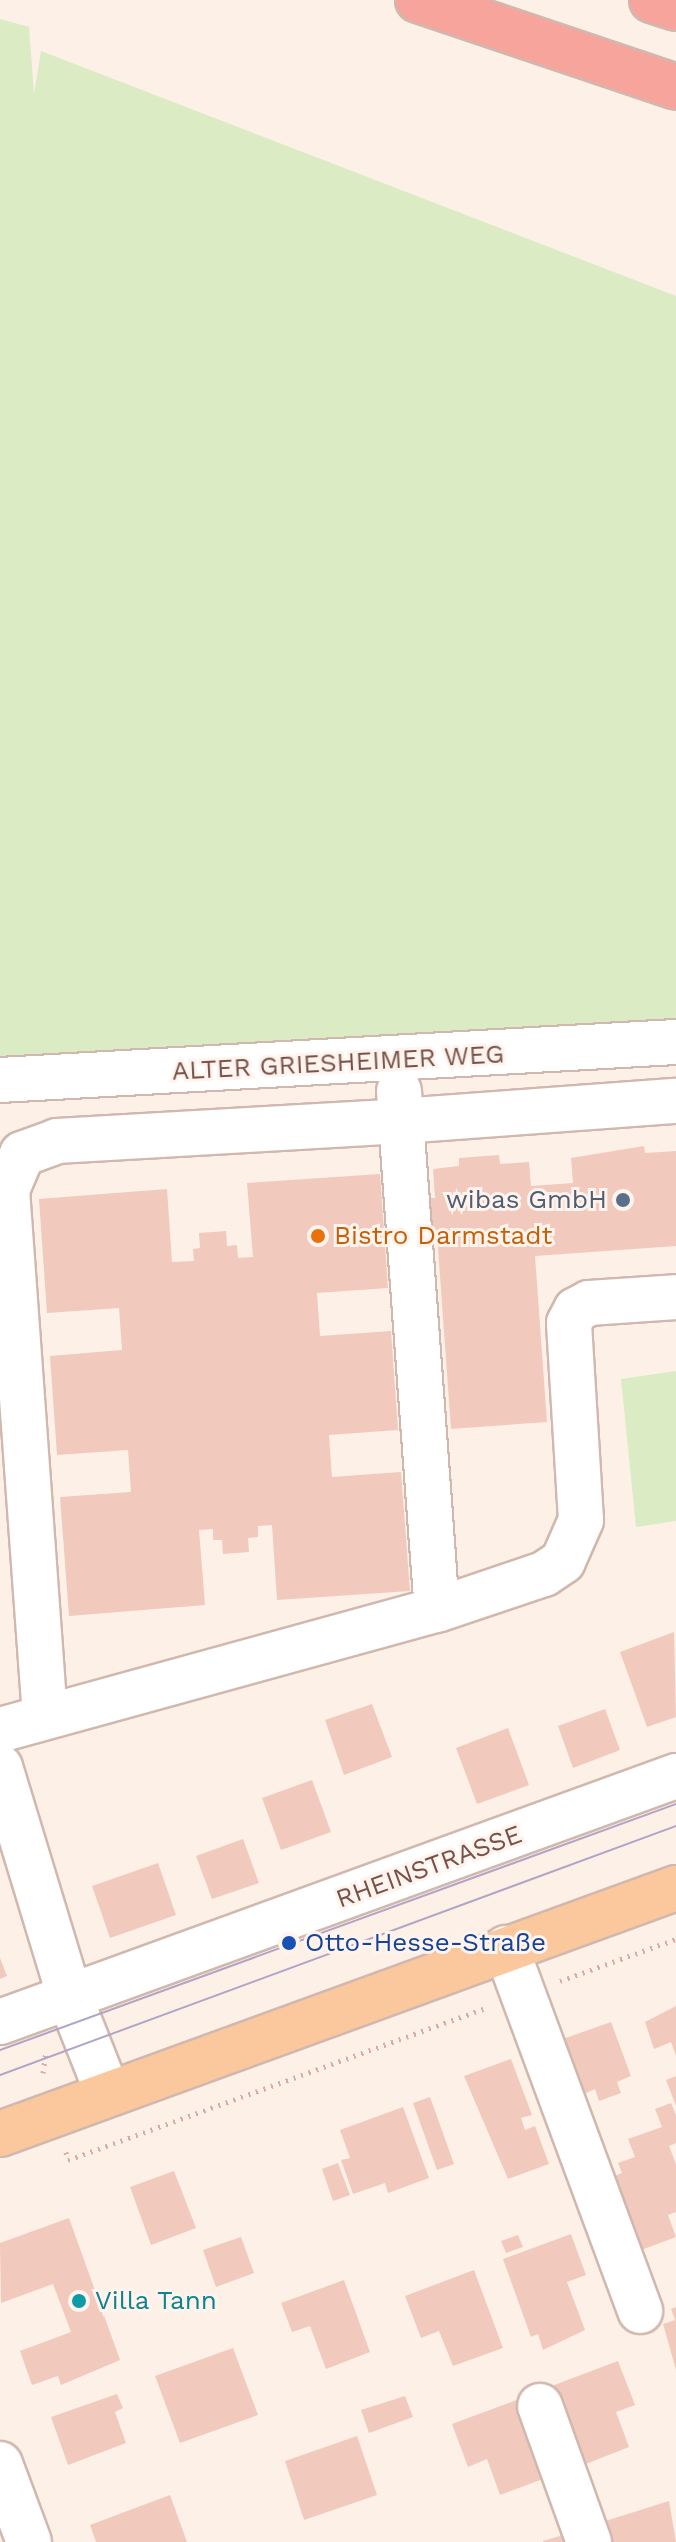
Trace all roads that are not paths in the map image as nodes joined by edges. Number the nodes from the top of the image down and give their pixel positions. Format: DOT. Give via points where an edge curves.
graph roads {
  1 [pos="418,0"];
  2 [pos="652,0"];
  3 [pos="676,8"];
  4 [pos="676,87"];
  5 [pos="676,1042"];
  6 [pos="396,1061"];
  7 [pos="0,1080"];
  8 [pos="676,1101"];
  9 [pos="401,1121"];
  10 [pos="676,1297"];
  11 [pos="437,1610"];
  12 [pos="45,1717"];
  13 [pos="0,1730"];
  14 [pos="0,1767"];
  15 [pos="676,1776"];
  16 [pos="676,1888"];
  17 [pos="506,1948"];
  18 [pos="70,1998"];
  19 [pos="0,2022"];
  20 [pos="108,2094"];
  21 [pos="0,2134"];
  22 [pos="640,2311"];
  23 [pos="540,2406"];
  24 [pos="0,2464"];
  25 [pos="29,2542"];
  26 [pos="589,2542"];
  1 -- 4 [label="highway"];
  2 -- 3 [label="highway"];
  5 -- 6 [label="street, ALTER GRIESHEIMER WEG"];
  6 -- 7 [label="street, ALTER GRIESHEIMER WEG"];
  6 -- 9 [label="street"];
  8 -- 9 [label="street"];
  9 -- 11 [label="street"];
  9 -- 12 [label="street" via="57,1141 22,1154 7,1190"];
  10 -- 11 [label="street" via="589,1303 576,1310 569,1323 581,1520 563,1561 544,1574"];
  11 -- 12 [label="street"];
  12 -- 13 [label="street"];
  14 -- 18 [label="street"];
  15 -- 18 [label="street, RHEINSTRASSE"];
  16 -- 17 [label="main road"];
  17 -- 20 [label="main road"];
  17 -- 22 [label="street"];
  18 -- 19 [label="street, RHEINSTRASSE"];
  18 -- 20 [label="street"];
  20 -- 21 [label="main road"];
  23 -- 26 [label="street"];
  24 -- 25 [label="street"];
}
